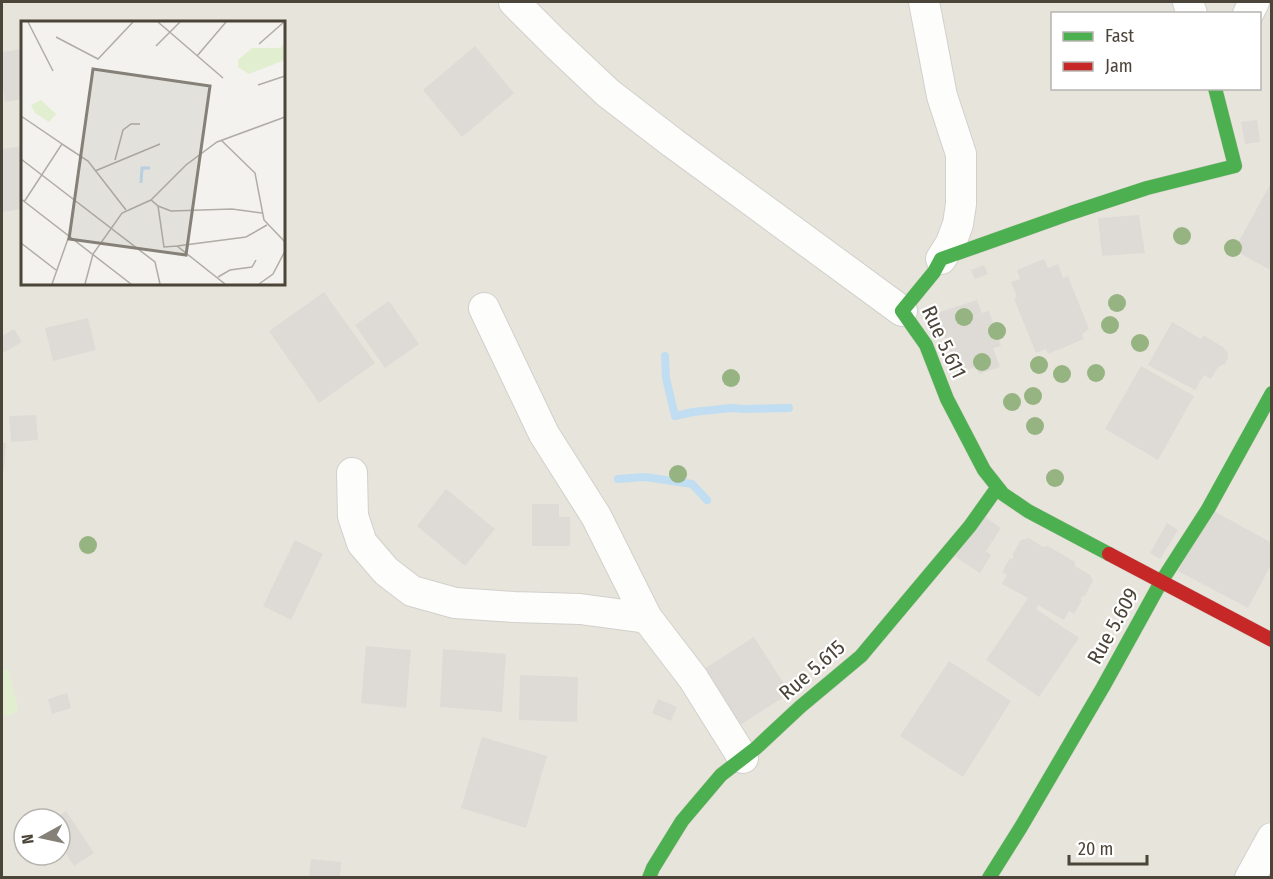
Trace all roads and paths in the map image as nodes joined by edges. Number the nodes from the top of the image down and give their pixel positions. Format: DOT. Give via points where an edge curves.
graph roads {
  1 [pos="514,2"];
  2 [pos="924,2"];
  3 [pos="1216,90"];
  4 [pos="941,259"];
  5 [pos="484,308"];
  6 [pos="902,311"];
  7 [pos="1272,393"];
  8 [pos="352,473"];
  9 [pos="997,488"];
  10 [pos="1161,582"];
  11 [pos="647,618"];
  12 [pos="1272,640"];
  13 [pos="743,758"];
  14 [pos="1272,838"];
  15 [pos="649,878"];
  16 [pos="989,878"];
  17 [pos="1250,878"];
  1 -- 6 [label="street" via="608,93"];
  2 -- 4 [label="street" via="942,96 961,154 958,224"];
  3 -- 4 [label="street" via="1235,166 1136,192"];
  4 -- 6 [label="street, Rue 5.611"];
  5 -- 11 [label="street" via="544,434 596,516"];
  6 -- 9 [label="street, Rue 5.611" via="927,345 947,399"];
  7 -- 10 [label="street, Rue 5.609" via="1208,509"];
  8 -- 11 [label="street" via="353,516 362,543 386,572 412,591 455,603 580,609"];
  9 -- 10 [label="street, Rue 5.611" via="1028,511"];
  9 -- 13 [label="street, Rue 5.615" via="861,656"];
  10 -- 12 [label="street, Rue 5.611"];
  10 -- 16 [label="street, Rue 5.609"];
  11 -- 13 [label="street" via="693,678"];
  13 -- 15 [label="street, Rue 5.615" via="722,775 682,821"];
  14 -- 17 [label="street"];
}
